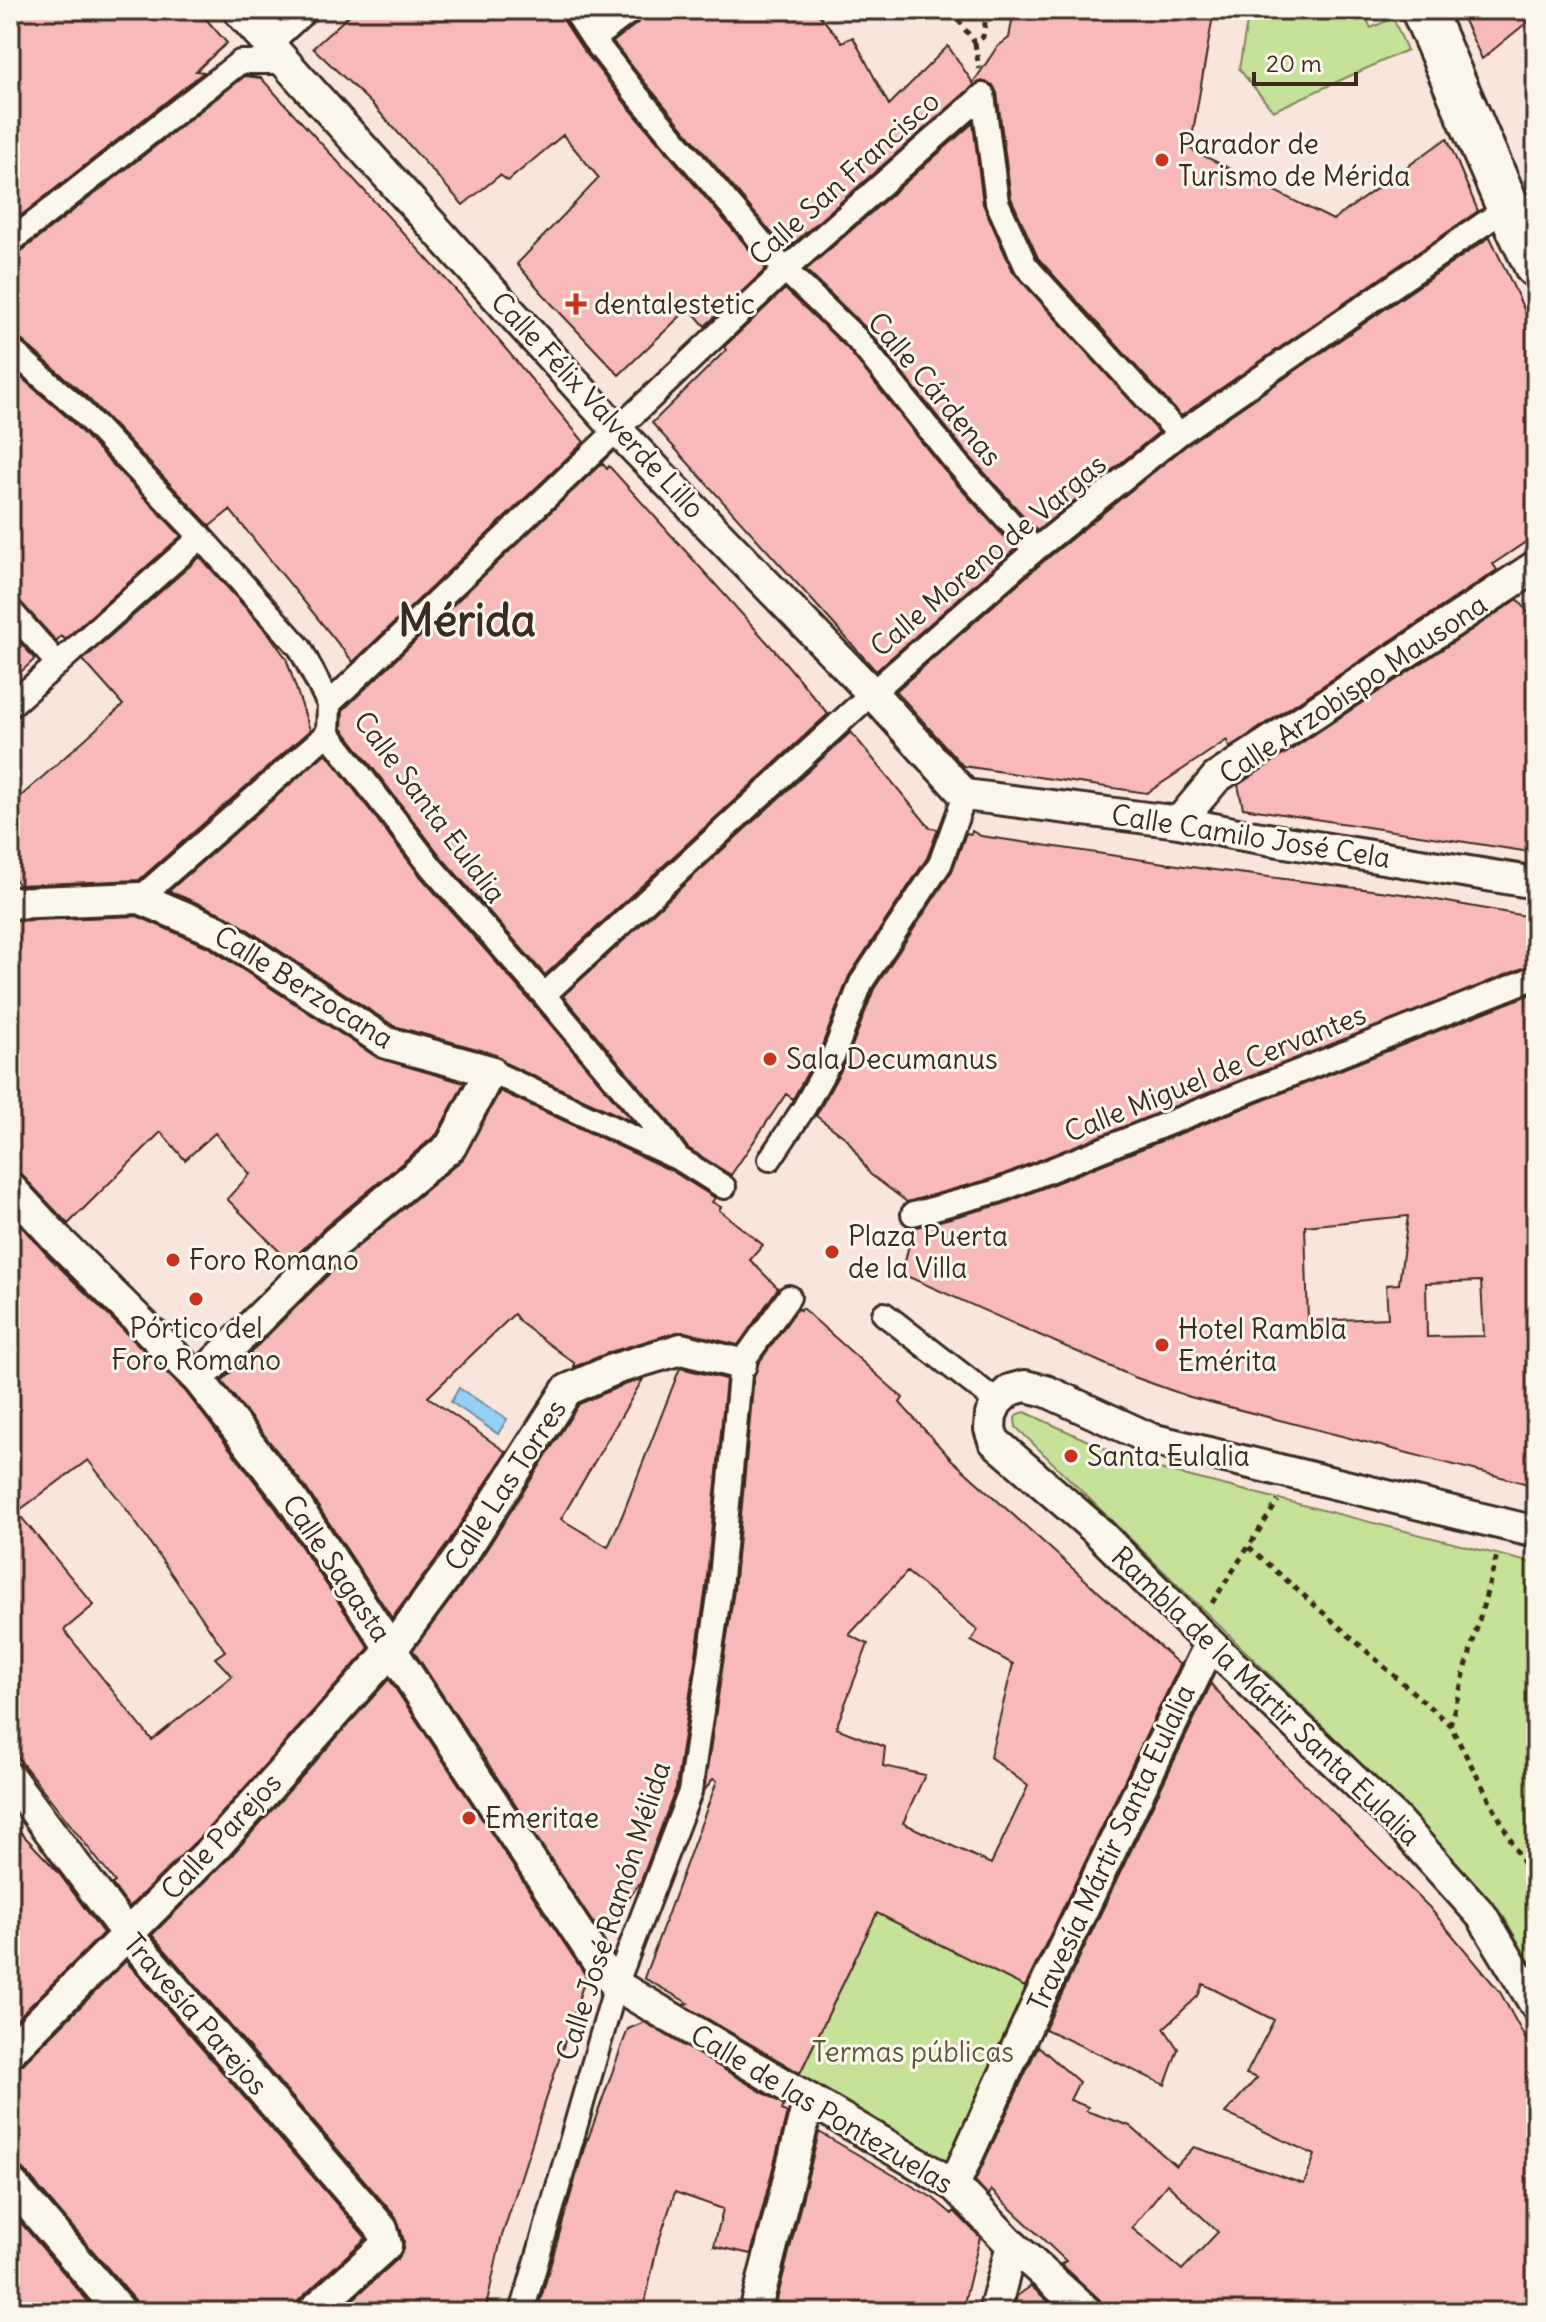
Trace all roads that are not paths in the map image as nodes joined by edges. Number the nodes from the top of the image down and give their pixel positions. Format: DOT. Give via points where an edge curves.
graph roads {
  1 [pos="238,10"];
  2 [pos="301,10"];
  3 [pos="574,10"];
  4 [pos="632,10"];
  5 [pos="1423,10"];
  6 [pos="593,39"];
  7 [pos="276,52"];
  8 [pos="1508,207"];
  9 [pos="10,242"];
  10 [pos="1536,266"];
  11 [pos="785,270"];
  12 [pos="10,349"];
  13 [pos="618,431"];
  14 [pos="1179,434"];
  15 [pos="201,537"];
  16 [pos="1035,550"];
  17 [pos="1536,566"];
  18 [pos="10,610"];
  19 [pos="58,664"];
  20 [pos="872,693"];
  21 [pos="329,704"];
  22 [pos="10,706"];
  23 [pos="328,733"];
  24 [pos="965,795"];
  25 [pos="1179,822"];
  26 [pos="1536,883"];
  27 [pos="140,898"];
  28 [pos="10,902"];
  29 [pos="1536,977"];
  30 [pos="544,995"];
  31 [pos="490,1071"];
  32 [pos="678,1158"];
  33 [pos="770,1159"];
  34 [pos="724,1187"];
  35 [pos="10,1188"];
  36 [pos="913,1214"];
  37 [pos="789,1297"];
  38 [pos="884,1314"];
  39 [pos="741,1364"];
  40 [pos="198,1379"];
  41 [pos="997,1402"];
  42 [pos="1536,1532"];
  43 [pos="1202,1637"];
  44 [pos="392,1649"];
  45 [pos="10,1778"];
  46 [pos="127,1934"];
  47 [pos="616,1985"];
  48 [pos="1536,2006"];
  49 [pos="10,2051"];
  50 [pos="809,2099"];
  51 [pos="10,2182"];
  52 [pos="954,2185"];
  53 [pos="1012,2245"];
  54 [pos="121,2312"];
  55 [pos="312,2312"];
  56 [pos="522,2312"];
  57 [pos="755,2312"];
  58 [pos="994,2312"];
  59 [pos="1087,2312"];
  1 -- 7 [label="street, Calle Félix Valverde Lillo"];
  2 -- 7 [label="street"];
  3 -- 6 [label="street, Calle Cárdenas"];
  4 -- 6 [label="street"];
  5 -- 8 [label="main road"];
  6 -- 11 [label="street, Calle Cárdenas"];
  7 -- 9 [label="street" via="240,62"];
  7 -- 13 [label="street, Calle Félix Valverde Lillo"];
  8 -- 10 [label="main road"];
  8 -- 14 [label="street, Calle Moreno de Vargas"];
  11 -- 13 [label="street, Calle San Francisco"];
  11 -- 14 [label="street, Calle San Francisco" via="983,95 997,202 1026,266"];
  11 -- 16 [label="street, Calle Cárdenas" via="857,339"];
  12 -- 15 [label="street, Calle Santa Eulalia" via="78,408"];
  13 -- 20 [label="street, Calle Félix Valverde Lillo"];
  13 -- 21 [label="street, Calle San Francisco"];
  14 -- 16 [label="street, Calle Moreno de Vargas"];
  15 -- 19 [label="street"];
  15 -- 21 [label="street, Calle Santa Eulalia" via="300,648"];
  16 -- 20 [label="street, Calle Moreno de Vargas"];
  17 -- 25 [label="street, Calle Arzobispo Mausona" via="1216,778"];
  18 -- 19 [label="street"];
  19 -- 22 [label="street"];
  20 -- 24 [label="street, Calle Félix Valverde Lillo"];
  20 -- 30 [label="street, Calle Moreno de Vargas"];
  21 -- 23 [label="street, Calle Santa Eulalia"];
  23 -- 27 [label="street"];
  23 -- 30 [label="street, Calle Santa Eulalia" via="432,868"];
  24 -- 25 [label="street, Calle Camilo José Cela"];
  24 -- 33 [label="street" via="940,864 861,983 834,1054"];
  25 -- 26 [label="street, Calle Camilo José Cela"];
  27 -- 28 [label="street, Calle Berzocana"];
  27 -- 31 [label="street, Calle Berzocana" via="217,931 387,1043"];
  29 -- 36 [label="street, Calle Miguel de Cervantes" via="998,1191"];
  30 -- 32 [label="street, Calle Santa Eulalia"];
  31 -- 32 [label="street, Calle Berzocana"];
  31 -- 40 [label="street" via="451,1146 337,1241"];
  32 -- 34 [label="street, Calle Santa Eulalia"];
  35 -- 40 [label="street, Calle Sagasta"];
  37 -- 39 [label="street"];
  38 -- 41 [label="street"];
  39 -- 44 [label="street, Calle Las Torres" via="681,1349 567,1390 463,1553"];
  39 -- 47 [label="street, Calle José Ramón Mélida" via="720,1589 690,1792"];
  40 -- 44 [label="street, Calle Sagasta" via="291,1498"];
  41 -- 42 [label="street" via="1025,1386 1046,1391 1151,1439"];
  41 -- 43 [label="street, Rambla de la Mártir Santa Eulalia" via="991,1415 994,1441 1094,1528"];
  43 -- 48 [label="street, Rambla de la Mártir Santa Eulalia" via="1405,1829 1482,1916"];
  43 -- 52 [label="street, Travesía Mártir Santa Eulalia"];
  44 -- 46 [label="street, Calle Parejos" via="218,1844"];
  44 -- 47 [label="street, Calle Sagasta"];
  45 -- 46 [label="street, Travesía Parejos"];
  46 -- 49 [label="street, Calle Parejos"];
  46 -- 55 [label="street, Travesía Parejos" via="382,2229 386,2245"];
  47 -- 50 [label="street, Calle de las Pontezuelas"];
  47 -- 56 [label="street, Calle José Ramón Mélida"];
  50 -- 52 [label="street, Calle de las Pontezuelas"];
  50 -- 57 [label="street"];
  51 -- 54 [label="street"];
  52 -- 53 [label="street, Calle de las Pontezuelas"];
  53 -- 58 [label="street"];
  53 -- 59 [label="street, Calle de las Pontezuelas"];
}
